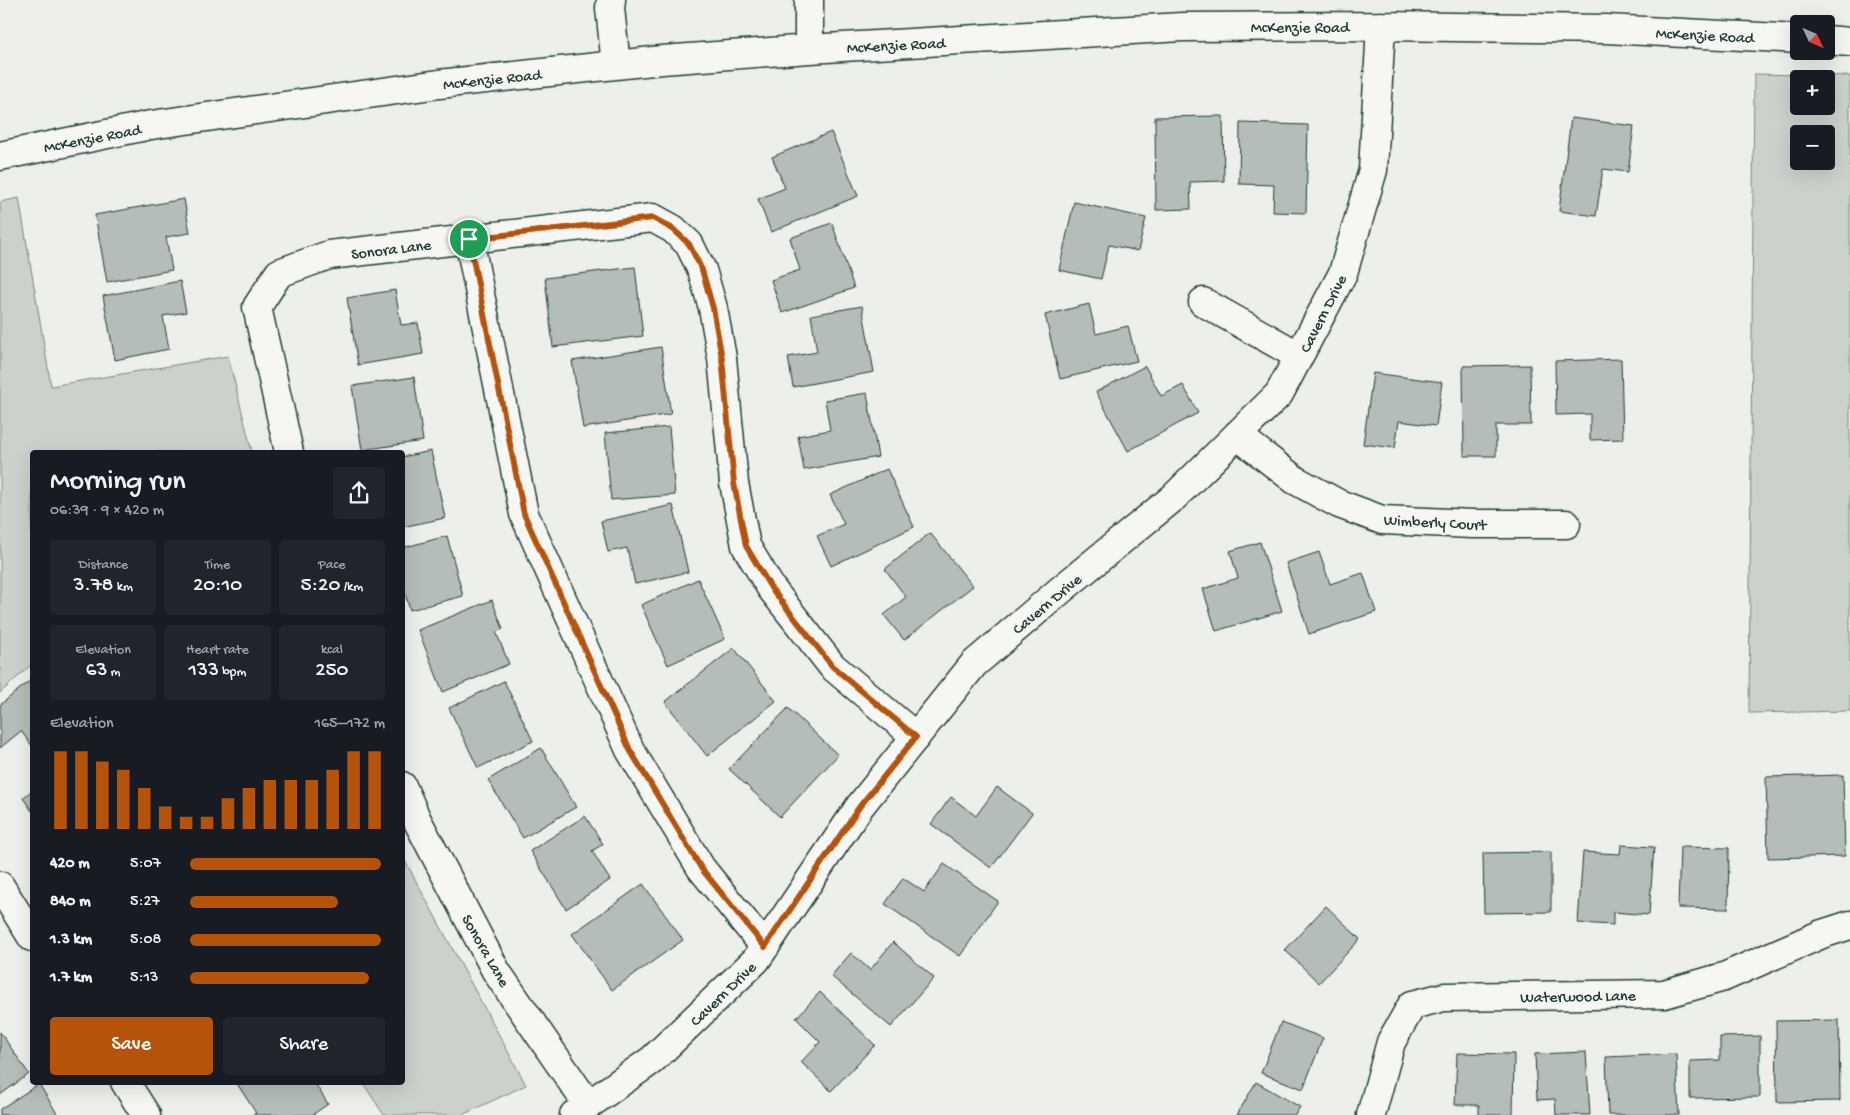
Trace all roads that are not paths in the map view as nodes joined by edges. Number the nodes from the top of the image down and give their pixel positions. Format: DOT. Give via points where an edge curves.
graph roads {
  1 [pos="611,0"];
  2 [pos="809,0"];
  3 [pos="1381,26"];
  4 [pos="1790,39"];
  5 [pos="1835,41"];
  6 [pos="1850,42"];
  7 [pos="809,49"];
  8 [pos="616,65"];
  9 [pos="0,156"];
  10 [pos="469,239"];
  11 [pos="1203,302"];
  12 [pos="1299,356"];
  13 [pos="1237,435"];
  14 [pos="289,450"];
  15 [pos="1566,524"];
  16 [pos="916,737"];
  17 [pos="405,793"];
  18 [pos="0,886"];
  19 [pos="1850,924"];
  20 [pos="30,934"];
  21 [pos="765,947"];
  22 [pos="127,1085"];
  23 [pos="581,1110"];
  24 [pos="146,1115"];
  25 [pos="1371,1115"];
  1 -- 8 [label="street"];
  2 -- 7 [label="street"];
  3 -- 4 [label="street, McKenzie Road" via="1606,29"];
  3 -- 7 [label="street, McKenzie Road" via="1182,28"];
  3 -- 12 [label="street, Cavern Drive" via="1373,170 1343,273"];
  5 -- 6 [label="street"];
  7 -- 8 [label="street, McKenzie Road"];
  8 -- 9 [label="street, McKenzie Road" via="439,84 151,126"];
  10 -- 14 [label="street, Sonora Lane" via="329,255 279,274 257,307"];
  10 -- 16 [label="street, Sonora Lane" via="653,218 673,229 689,244 702,270 713,308 722,358 734,483 746,546 771,588 832,666"];
  10 -- 21 [label="street" via="524,514 630,750 701,868"];
  11 -- 12 [label="street"];
  12 -- 13 [label="street, Cavern Drive" via="1279,394"];
  13 -- 15 [label="street, Wimberly Court" via="1295,480 1339,504 1382,520"];
  13 -- 16 [label="street, Cavern Drive" via="1173,498 974,664"];
  16 -- 21 [label="street, Cavern Drive" via="860,806"];
  17 -- 23 [label="street, Sonora Lane" via="496,971"];
  18 -- 20 [label="street"];
  19 -- 25 [label="street, Waterwood Lane" via="1724,976 1664,994 1444,996 1412,1005 1391,1042"];
  21 -- 23 [label="street, Cavern Drive" via="756,960 652,1060"];
  22 -- 24 [label="street"];
}
